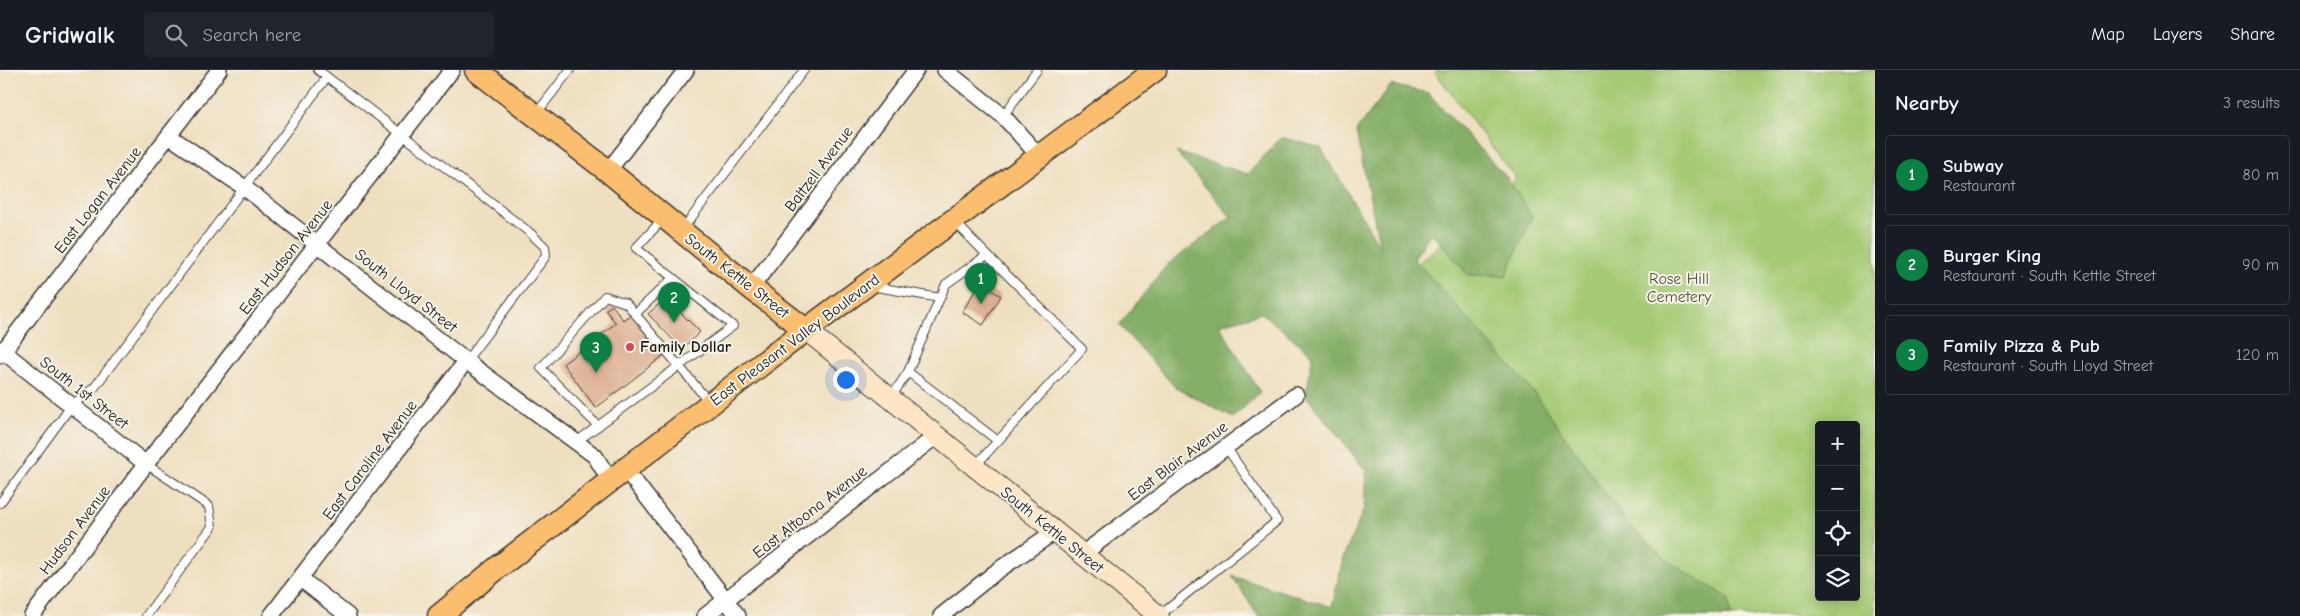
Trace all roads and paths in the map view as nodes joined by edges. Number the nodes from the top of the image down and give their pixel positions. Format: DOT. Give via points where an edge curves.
graph roads {
  1 [pos="219,70"];
  2 [pos="318,70"];
  3 [pos="452,70"];
  4 [pos="476,70"];
  5 [pos="570,70"];
  6 [pos="686,70"];
  7 [pos="804,70"];
  8 [pos="916,70"];
  9 [pos="945,70"];
  10 [pos="1037,70"];
  11 [pos="1155,70"];
  12 [pos="327,77"];
  13 [pos="535,116"];
  14 [pos="1004,116"];
  15 [pos="403,135"];
  16 [pos="169,136"];
  17 [pos="1040,157"];
  18 [pos="608,171"];
  19 [pos="245,188"];
  20 [pos="954,220"];
  21 [pos="673,225"];
  22 [pos="318,244"];
  23 [pos="987,255"];
  24 [pos="673,278"];
  25 [pos="866,286"];
  26 [pos="751,288"];
  27 [pos="940,298"];
  28 [pos="635,314"];
  29 [pos="806,330"];
  30 [pos="1,352"];
  31 [pos="466,361"];
  32 [pos="680,366"];
  33 [pos="908,372"];
  34 [pos="1296,395"];
  35 [pos="890,399"];
  36 [pos="711,404"];
  37 [pos="72,405"];
  38 [pos="598,426"];
  39 [pos="936,436"];
  40 [pos="998,441"];
  41 [pos="576,442"];
  42 [pos="1226,447"];
  43 [pos="146,464"];
  44 [pos="974,467"];
  45 [pos="618,476"];
  46 [pos="0,503"];
  47 [pos="1054,532"];
  48 [pos="1082,554"];
  49 [pos="301,579"];
  50 [pos="726,600"];
  51 [pos="32,616"];
  52 [pos="146,616"];
  53 [pos="271,616"];
  54 [pos="348,616"];
  55 [pos="439,616"];
  56 [pos="705,616"];
  57 [pos="738,616"];
  58 [pos="941,616"];
  59 [pos="1159,616"];
  1 -- 16 [label="street, East Logan Avenue"];
  2 -- 12 [label="lane"];
  3 -- 15 [label="street, East Hudson Avenue"];
  4 -- 13 [label="main road, South Kettle Street"];
  5 -- 13 [label="lane"];
  6 -- 18 [label="street"];
  7 -- 21 [label="lane"];
  8 -- 26 [label="street, Baltzell Avenue"];
  9 -- 14 [label="street"];
  10 -- 14 [label="lane"];
  11 -- 17 [label="main road, East Pleasant Valley Boulevard"];
  12 -- 15 [label="lane"];
  12 -- 19 [label="lane"];
  13 -- 18 [label="main road, South Kettle Street"];
  14 -- 17 [label="street"];
  15 -- 22 [label="street, East Hudson Avenue"];
  15 -- 31 [label="lane" via="529,232 545,248 546,256"];
  16 -- 19 [label="street, South Lloyd Street"];
  16 -- 30 [label="street, East Logan Avenue"];
  17 -- 20 [label="main road, East Pleasant Valley Boulevard"];
  18 -- 21 [label="main road, South Kettle Street"];
  19 -- 22 [label="street, South Lloyd Street"];
  19 -- 37 [label="lane" via="94,388"];
  20 -- 23 [label="lane"];
  20 -- 25 [label="main road, East Pleasant Valley Boulevard"];
  21 -- 24 [label="lane" via="636,248"];
  21 -- 26 [label="main road, South Kettle Street"];
  22 -- 31 [label="street, South Lloyd Street"];
  22 -- 43 [label="street, East Hudson Avenue"];
  23 -- 27 [label="lane" via="946,284"];
  23 -- 40 [label="lane" via="1082,349"];
  24 -- 28 [label="lane"];
  24 -- 32 [label="lane" via="733,326"];
  25 -- 27 [label="lane"];
  25 -- 29 [label="main road, East Pleasant Valley Boulevard"];
  26 -- 29 [label="main road, South Kettle Street"];
  27 -- 33 [label="lane"];
  28 -- 32 [label="lane"];
  28 -- 38 [label="lane" via="626,303 605,296 541,368"];
  29 -- 35 [label="street, South Kettle Street"];
  29 -- 36 [label="main road, East Pleasant Valley Boulevard"];
  30 -- 37 [label="street, South 1st Street"];
  31 -- 41 [label="street, South Lloyd Street"];
  31 -- 49 [label="street, East Caroline Avenue"];
  32 -- 36 [label="lane"];
  32 -- 38 [label="lane"];
  33 -- 35 [label="lane"];
  33 -- 40 [label="lane"];
  34 -- 42 [label="street, East Blair Avenue"];
  35 -- 39 [label="street, South Kettle Street"];
  36 -- 45 [label="main road, East Pleasant Valley Boulevard"];
  37 -- 43 [label="street, South 1st Street"];
  37 -- 46 [label="lane"];
  38 -- 41 [label="lane"];
  39 -- 44 [label="street, South Kettle Street"];
  39 -- 50 [label="street, East Altoona Avenue"];
  40 -- 44 [label="lane"];
  41 -- 45 [label="street, South Lloyd Street"];
  42 -- 48 [label="street, East Blair Avenue"];
  42 -- 59 [label="lane" via="1277,521"];
  43 -- 51 [label="street, Hudson Avenue"];
  43 -- 52 [label="lane" via="209,506 212,527"];
  44 -- 47 [label="street, South Kettle Street"];
  45 -- 50 [label="street, South Lloyd Street"];
  45 -- 55 [label="main road, East Pleasant Valley Boulevard"];
  47 -- 48 [label="street, South Kettle Street"];
  47 -- 58 [label="street" via="997,571"];
  48 -- 59 [label="street, South Kettle Street"];
  49 -- 53 [label="street, East Caroline Avenue"];
  49 -- 54 [label="street"];
  50 -- 56 [label="street, East Altoona Avenue"];
  50 -- 57 [label="street, South Lloyd Street"];
}
